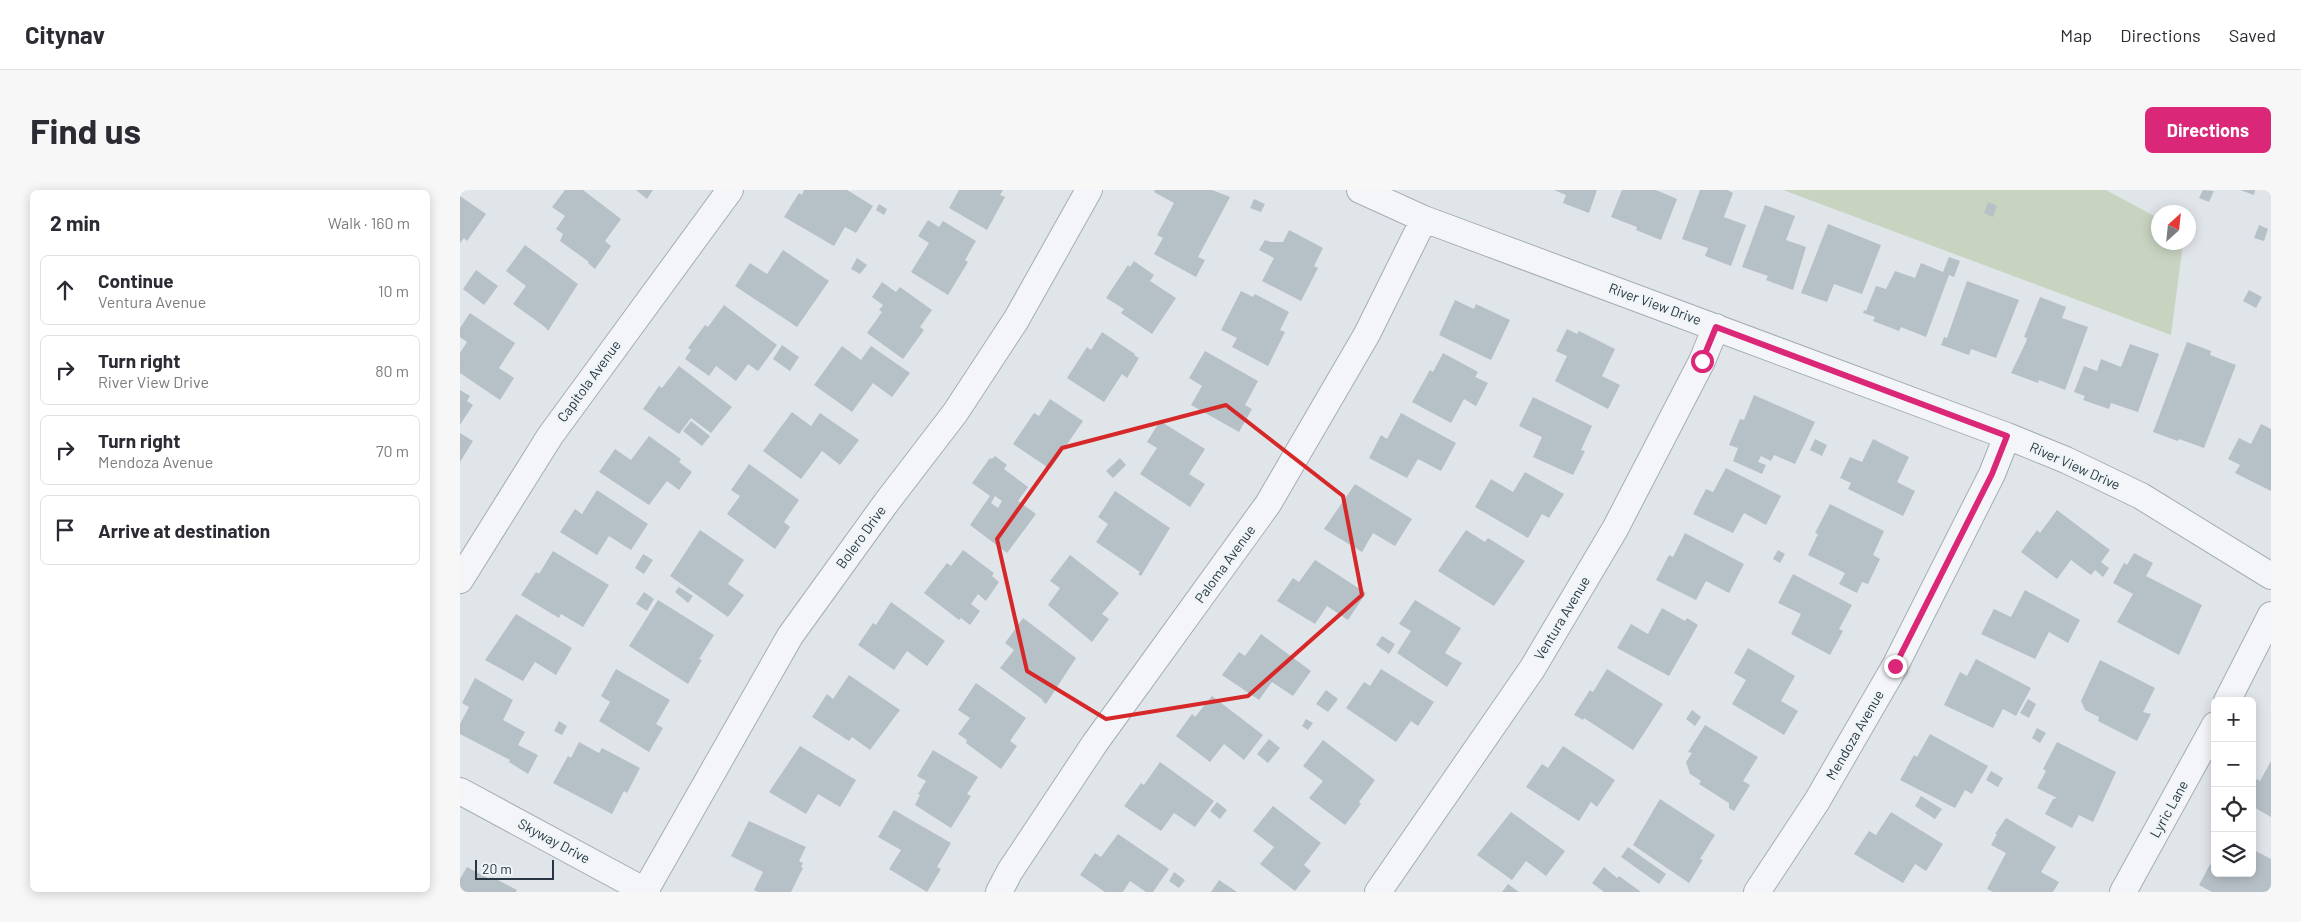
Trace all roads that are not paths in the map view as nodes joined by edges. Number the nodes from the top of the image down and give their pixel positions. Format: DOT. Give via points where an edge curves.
graph roads {
  1 [pos="730,190"];
  2 [pos="1089,190"];
  3 [pos="1360,190"];
  4 [pos="1424,219"];
  5 [pos="1716,327"];
  6 [pos="2007,436"];
  7 [pos="2271,576"];
  8 [pos="460,580"];
  9 [pos="2271,615"];
  10 [pos="2229,697"];
  11 [pos="2211,732"];
  12 [pos="460,791"];
  13 [pos="646,892"];
  14 [pos="1000,892"];
  15 [pos="1378,892"];
  16 [pos="1757,892"];
  17 [pos="2123,892"];
  1 -- 8 [label="street, Capitola Avenue" via="550,436"];
  2 -- 13 [label="street, Bolero Drive" via="1016,320 955,413 790,636"];
  3 -- 4 [label="street, River View Drive"];
  4 -- 5 [label="street, River View Drive"];
  4 -- 14 [label="street, Paloma Avenue" via="1367,334 1268,504 1095,743"];
  5 -- 6 [label="street, River View Drive"];
  5 -- 15 [label="street, Ventura Avenue" via="1702,361 1615,529 1532,669"];
  6 -- 7 [label="street, River View Drive" via="2141,496"];
  6 -- 16 [label="street, Mendoza Avenue" via="1992,474 1895,666 1817,801"];
  9 -- 10 [label="street"];
  11 -- 17 [label="street, Lyric Lane"];
  12 -- 13 [label="street, Skyway Drive"];
}
